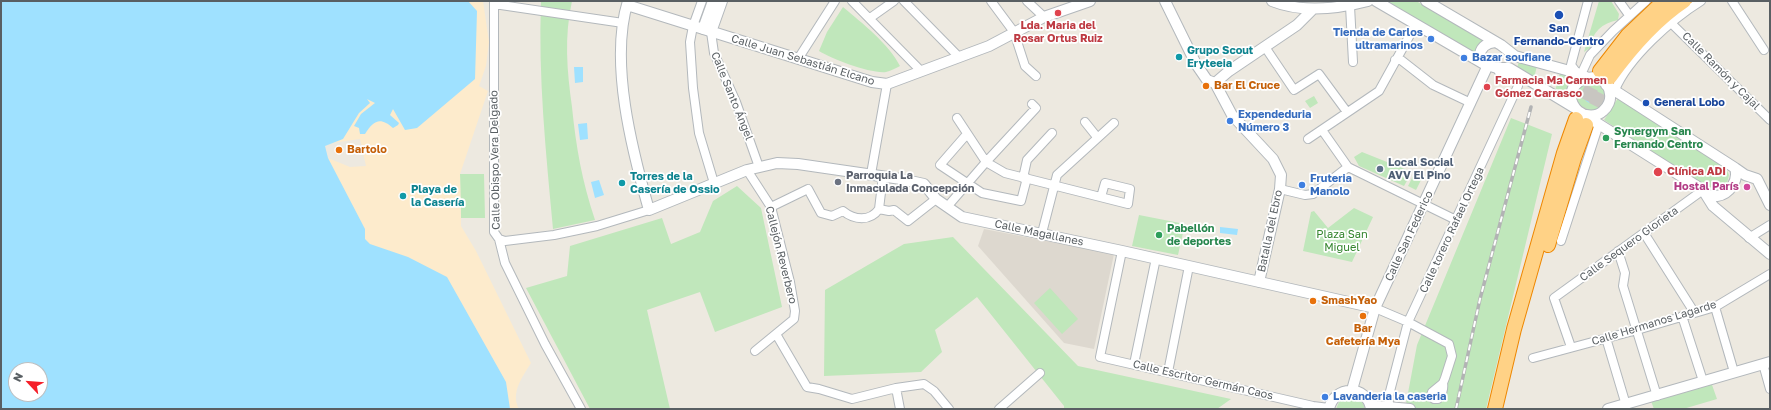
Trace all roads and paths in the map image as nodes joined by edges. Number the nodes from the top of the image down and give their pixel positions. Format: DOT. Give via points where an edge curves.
graph roads {
  1 [pos="702,1"];
  2 [pos="713,1"];
  3 [pos="722,1"];
  4 [pos="835,1"];
  5 [pos="852,1"];
  6 [pos="894,1"];
  7 [pos="904,1"];
  8 [pos="992,1"];
  9 [pos="1027,1"];
  10 [pos="1090,1"];
  11 [pos="1165,1"];
  12 [pos="1272,1"];
  13 [pos="1368,1"];
  14 [pos="1376,1"];
  15 [pos="1426,1"];
  16 [pos="1588,1"];
  17 [pos="1619,1"];
  18 [pos="1646,1"];
  19 [pos="1664,1"];
  20 [pos="1684,1"];
  21 [pos="1701,1"];
  22 [pos="1732,1"];
  23 [pos="494,3"];
  24 [pos="628,3"];
  25 [pos="1350,6"];
  26 [pos="1313,9"];
  27 [pos="1629,15"];
  28 [pos="1044,17"];
  29 [pos="870,18"];
  30 [pos="622,23"];
  31 [pos="1671,23"];
  32 [pos="1416,24"];
  33 [pos="703,29"];
  34 [pos="1014,32"];
  35 [pos="1495,42"];
  36 [pos="1265,47"];
  37 [pos="1764,50"];
  38 [pos="1593,53"];
  39 [pos="1515,56"];
  40 [pos="958,57"];
  41 [pos="798,59"];
  42 [pos="1398,60"];
  43 [pos="1353,62"];
  44 [pos="1490,65"];
  45 [pos="1509,68"];
  46 [pos="921,71"];
  47 [pos="1036,76"];
  48 [pos="1594,79"];
  49 [pos="887,84"];
  50 [pos="1216,84"];
  51 [pos="1471,103"];
  52 [pos="1034,106"];
  53 [pos="1347,112"];
  54 [pos="957,118"];
  55 [pos="1584,118"];
  56 [pos="1770,120"];
  57 [pos="1085,122"];
  58 [pos="1114,123"];
  59 [pos="1322,130"];
  60 [pos="1052,133"];
  61 [pos="968,134"];
  62 [pos="1097,137"];
  63 [pos="1308,139"];
  64 [pos="986,162"];
  65 [pos="759,167"];
  66 [pos="1348,167"];
  67 [pos="1735,168"];
  68 [pos="747,170"];
  69 [pos="871,174"];
  70 [pos="883,176"];
  71 [pos="1025,178"];
  72 [pos="714,183"];
  73 [pos="968,183"];
  74 [pos="1053,186"];
  75 [pos="1280,189"];
  76 [pos="1705,192"];
  77 [pos="1101,197"];
  78 [pos="936,199"];
  79 [pos="1424,205"];
  80 [pos="1770,205"];
  81 [pos="771,207"];
  82 [pos="947,208"];
  83 [pos="879,209"];
  84 [pos="649,210"];
  85 [pos="1456,220"];
  86 [pos="1770,225"];
  87 [pos="1042,233"];
  88 [pos="1644,233"];
  89 [pos="1749,238"];
  90 [pos="499,239"];
  91 [pos="1561,241"];
  92 [pos="1122,251"];
  93 [pos="1618,251"];
  94 [pos="1770,254"];
  95 [pos="1156,258"];
  96 [pos="1189,266"];
  97 [pos="1770,274"];
  98 [pos="1259,282"];
  99 [pos="1715,307"];
  100 [pos="1375,308"];
  101 [pos="1694,312"];
  102 [pos="1682,316"];
  103 [pos="1408,322"];
  104 [pos="1637,330"];
  105 [pos="776,334"];
  106 [pos="1606,338"];
  107 [pos="1571,347"];
  108 [pos="755,351"];
  109 [pos="1533,358"];
  110 [pos="1766,363"];
  111 [pos="1134,364"];
  112 [pos="1168,372"];
  113 [pos="1734,372"];
  114 [pos="1040,373"];
  115 [pos="1703,381"];
  116 [pos="1443,383"];
  117 [pos="896,388"];
  118 [pos="1770,389"];
  119 [pos="1352,390"];
  120 [pos="1657,396"];
  121 [pos="1370,406"];
  122 [pos="1629,406"];
  123 [pos="1390,407"];
  124 [pos="1329,408"];
  125 [pos="581,409"];
  126 [pos="900,409"];
  127 [pos="949,409"];
  128 [pos="999,409"];
  129 [pos="1410,409"];
  130 [pos="1495,409"];
  131 [pos="1504,409"];
  132 [pos="1608,409"];
  1 -- 33 [label="street, Calle Santo Ángel"];
  2 -- 33 [label="street, Calle Santo Ángel"];
  3 -- 33 [label="street, Calle Santo Ángel"];
  4 -- 41 [label="street"];
  5 -- 29 [label="street"];
  6 -- 29 [label="street"];
  7 -- 40 [label="street"];
  8 -- 34 [label="street"];
  9 -- 28 [label="street"];
  10 -- 28 [label="street, Calle Juan Sebastián Elcano"];
  11 -- 50 [label="street, Batalla del Ebro" via="1196,64 1207,80"];
  12 -- 26 [label="street" via="1289,7"];
  13 -- 25 [label="street"];
  14 -- 32 [label="street"];
  15 -- 35 [label="street"];
  16 -- 48 [label="street" via="1571,65"];
  17 -- 27 [label="street"];
  18 -- 27 [label="street"];
  19 -- 48 [label="highway" via="1628,35"];
  20 -- 48 [label="highway" via="1665,15 1626,55"];
  21 -- 31 [label="street"];
  22 -- 37 [label="street"];
  23 -- 30 [label="street"];
  23 -- 90 [label="street, Calle Obispo Vera Delgado" via="494,232"];
  24 -- 30 [label="street"];
  24 -- 33 [label="street, Calle Juan Sebastián Elcano"];
  25 -- 26 [label="street"];
  25 -- 43 [label="street"];
  26 -- 36 [label="street" via="1289,31"];
  27 -- 38 [label="street"];
  28 -- 34 [label="street, Calle Juan Sebastián Elcano"];
  29 -- 46 [label="street"];
  30 -- 84 [label="street" via="621,63 631,144"];
  31 -- 48 [label="street" via="1642,51 1623,75"];
  31 -- 56 [label="street, Calle Ramón y Cajal"];
  32 -- 42 [label="street"];
  32 -- 44 [label="street"];
  33 -- 41 [label="street, Calle Juan Sebastián Elcano"];
  33 -- 65 [label="street, Calle Santo Ángel" via="736,102"];
  33 -- 72 [label="street, Calle Santo Ángel" via="690,42 693,88 699,133"];
  34 -- 40 [label="street, Calle Juan Sebastián Elcano" via="989,46"];
  34 -- 47 [label="street" via="1025,66"];
  35 -- 39 [label="street"];
  35 -- 44 [label="street" via="1488,43 1482,49 1480,58"];
  36 -- 50 [label="street" via="1229,71"];
  36 -- 53 [label="street" via="1294,90 1319,74"];
  38 -- 48 [label="street" via="1589,65"];
  38 -- 48 [label="street" via="1585,63"];
  39 -- 45 [label="street"];
  39 -- 48 [label="street"];
  40 -- 46 [label="street, Calle Juan Sebastián Elcano"];
  41 -- 49 [label="street, Calle Juan Sebastián Elcano" via="872,82"];
  42 -- 51 [label="street" via="1433,85"];
  42 -- 53 [label="street" via="1379,91"];
  44 -- 45 [label="street"];
  44 -- 51 [label="street, Calle San Federico"];
  44 -- 85 [label="street, Calle torero Rafael Ortega" via="1519,82"];
  45 -- 55 [label="street"];
  46 -- 49 [label="street, Calle Juan Sebastián Elcano"];
  48 -- 55 [label="street" via="1573,87 1571,96"];
  48 -- 55 [label="street" via="1610,93 1608,106 1599,114"];
  48 -- 67 [label="street"];
  49 -- 69 [label="street"];
  50 -- 75 [label="street, Batalla del Ebro" via="1232,115 1272,159 1281,175"];
  51 -- 79 [label="street, Calle San Federico"];
  52 -- 64 [label="street"];
  53 -- 59 [label="street"];
  54 -- 61 [label="street"];
  55 -- 76 [label="street"];
  55 -- 91 [label="street"];
  55 -- 130 [label="highway" via="1564,153 1514,329"];
  55 -- 131 [label="highway" via="1523,332"];
  57 -- 62 [label="street"];
  58 -- 62 [label="street"];
  59 -- 63 [label="street"];
  59 -- 66 [label="street"];
  60 -- 71 [label="street" via="1027,160"];
  61 -- 64 [label="street"];
  61 -- 73 [label="street" via="940,165"];
  62 -- 74 [label="street" via="1057,175"];
  64 -- 71 [label="street" via="1005,173"];
  64 -- 73 [label="street"];
  65 -- 68 [label="street, Calle Magallanes"];
  65 -- 69 [label="street, Calle Magallanes" via="777,163 798,164"];
  66 -- 75 [label="street" via="1313,194 1305,195"];
  66 -- 79 [label="street"];
  67 -- 76 [label="street" via="1736,177 1730,190 1717,196"];
  67 -- 80 [label="street" via="1757,179"];
  68 -- 72 [label="street, Calle Magallanes"];
  68 -- 81 [label="street, Callejón Reverbero"];
  69 -- 70 [label="street, Calle Magallanes"];
  70 -- 78 [label="street, Calle Magallanes" via="924,184"];
  70 -- 83 [label="street"];
  71 -- 73 [label="street" via="1021,201 982,193"];
  71 -- 74 [label="street"];
  72 -- 84 [label="street, Calle Obispo Vera Delgado"];
  73 -- 82 [label="street"];
  74 -- 77 [label="street"];
  74 -- 87 [label="street"];
  75 -- 98 [label="street, Batalla del Ebro"];
  76 -- 88 [label="street, Calle Sequero Glorieta"];
  76 -- 89 [label="street" via="1713,206"];
  78 -- 82 [label="street, Calle Magallanes"];
  78 -- 83 [label="street" via="908,221 894,210"];
  79 -- 85 [label="street"];
  79 -- 100 [label="street, Calle San Federico"];
  81 -- 83 [label="street" via="808,189 821,213 832,216 843,211 850,216 868,218"];
  81 -- 105 [label="street, Callejón Reverbero" via="795,311 794,318"];
  82 -- 87 [label="street, Calle Magallanes" via="962,217"];
  84 -- 90 [label="street, Calle Obispo Vera Delgado" via="597,226 554,235 505,241"];
  85 -- 103 [label="street, Calle torero Rafael Ortega"];
  86 -- 89 [label="street"];
  87 -- 92 [label="street, Calle Magallanes"];
  88 -- 93 [label="street, Calle Sequero Glorieta"];
  88 -- 101 [label="street"];
  89 -- 94 [label="street"];
  90 -- 125 [label="street" via="505,263"];
  92 -- 95 [label="street, Calle Magallanes"];
  92 -- 111 [label="street, Calle Escritor Germán Caos" via="1100,357"];
  93 -- 104 [label="street" via="1625,273 1623,286"];
  93 -- 107 [label="street, Calle Sequero Glorieta" via="1554,298"];
  95 -- 96 [label="street, Calle Magallanes"];
  95 -- 111 [label="street"];
  96 -- 98 [label="street, Calle Magallanes"];
  96 -- 112 [label="street"];
  97 -- 99 [label="street, Calle Hermanos Lagarde"];
  98 -- 100 [label="street, Calle Magallanes"];
  99 -- 101 [label="street, Calle Hermanos Lagarde"];
  99 -- 113 [label="street"];
  100 -- 103 [label="street"];
  100 -- 119 [label="street, Calle San Federico"];
  101 -- 102 [label="street, Calle Hermanos Lagarde"];
  102 -- 104 [label="street, Calle Hermanos Lagarde"];
  102 -- 115 [label="street"];
  103 -- 116 [label="street" via="1449,344 1452,356"];
  103 -- 123 [label="street, Calle torero Rafael Ortega" via="1389,394"];
  104 -- 106 [label="street, Calle Hermanos Lagarde"];
  104 -- 120 [label="street"];
  105 -- 108 [label="street, Callejón Reverbero"];
  105 -- 117 [label="street" via="808,387 852,399"];
  106 -- 107 [label="street, Calle Hermanos Lagarde"];
  106 -- 122 [label="street"];
  107 -- 109 [label="street, Calle Hermanos Lagarde"];
  110 -- 113 [label="street"];
  110 -- 118 [label="street"];
  111 -- 112 [label="street, Calle Escritor Germán Caos"];
  112 -- 124 [label="street, Calle Escritor Germán Caos"];
  113 -- 115 [label="street"];
  114 -- 128 [label="street"];
  115 -- 120 [label="street"];
  117 -- 126 [label="street"];
  117 -- 127 [label="street" via="924,384 934,391"];
  119 -- 121 [label="street" via="1361,393"];
  119 -- 124 [label="street" via="1340,392"];
  120 -- 122 [label="street"];
  121 -- 123 [label="street"];
  122 -- 132 [label="street"];
  123 -- 129 [label="street"];
}
